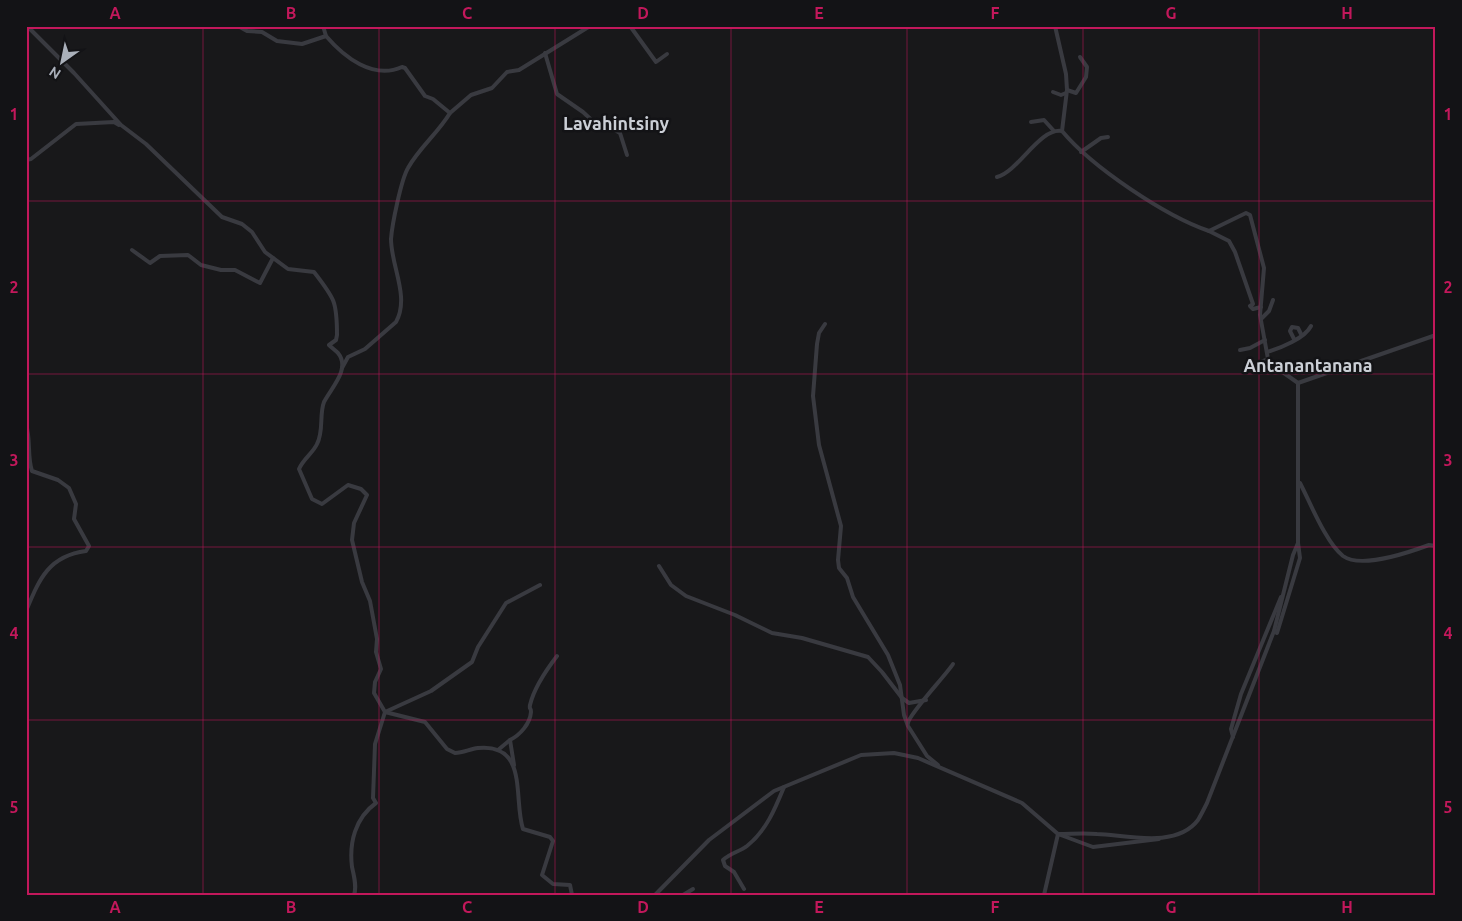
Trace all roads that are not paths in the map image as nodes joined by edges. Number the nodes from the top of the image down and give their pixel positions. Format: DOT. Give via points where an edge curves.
graph roads {
  1 [pos="27,26"];
  2 [pos="238,26"];
  3 [pos="323,26"];
  4 [pos="590,26"];
  5 [pos="630,26"];
  6 [pos="1055,26"];
  7 [pos="326,36"];
  8 [pos="545,53"];
  9 [pos="667,54"];
  10 [pos="1080,57"];
  11 [pos="1053,92"];
  12 [pos="1066,92"];
  13 [pos="450,113"];
  14 [pos="1031,122"];
  15 [pos="121,126"];
  16 [pos="1054,131"];
  17 [pos="1062,131"];
  18 [pos="1108,137"];
  19 [pos="1081,152"];
  20 [pos="627,155"];
  21 [pos="26,160"];
  22 [pos="997,177"];
  23 [pos="1209,231"];
  24 [pos="132,250"];
  25 [pos="273,258"];
  26 [pos="1274,300"];
  27 [pos="1261,307"];
  28 [pos="1261,319"];
  29 [pos="825,324"];
  30 [pos="1311,326"];
  31 [pos="1301,334"];
  32 [pos="1436,335"];
  33 [pos="1294,339"];
  34 [pos="1265,340"];
  35 [pos="1240,350"];
  36 [pos="1267,352"];
  37 [pos="1268,358"];
  38 [pos="1250,366"];
  39 [pos="340,370"];
  40 [pos="1298,382"];
  41 [pos="26,424"];
  42 [pos="1299,481"];
  43 [pos="1298,543"];
  44 [pos="1436,546"];
  45 [pos="659,566"];
  46 [pos="540,585"];
  47 [pos="1282,593"];
  48 [pos="26,611"];
  49 [pos="1274,631"];
  50 [pos="557,656"];
  51 [pos="953,664"];
  52 [pos="902,698"];
  53 [pos="926,700"];
  54 [pos="385,712"];
  55 [pos="908,726"];
  56 [pos="1233,737"];
  57 [pos="510,740"];
  58 [pos="919,746"];
  59 [pos="498,750"];
  60 [pos="918,758"];
  61 [pos="514,767"];
  62 [pos="942,768"];
  63 [pos="784,787"];
  64 [pos="1058,834"];
  65 [pos="1161,838"];
  66 [pos="693,889"];
  67 [pos="744,889"];
  68 [pos="354,895"];
  69 [pos="572,895"];
  70 [pos="655,895"];
  71 [pos="683,895"];
  72 [pos="1044,895"];
  1 -- 15 [label="street"];
  2 -- 7 [label="street" via="247,31 262,32 277,41 302,44"];
  3 -- 7 [label="street"];
  4 -- 8 [label="street"];
  5 -- 9 [label="street" via="656,62"];
  6 -- 12 [label="street" via="1061,44"];
  7 -- 13 [label="street" via="347,57 370,68 389,73 405,68 425,96"];
  8 -- 13 [label="street" via="519,70 508,72 492,88 471,95"];
  8 -- 20 [label="street" via="557,94 599,127 613,129 620,134"];
  10 -- 12 [label="street" via="1087,67 1086,77 1076,93"];
  11 -- 12 [label="street"];
  12 -- 17 [label="street"];
  13 -- 39 [label="street" via="407,169 396,209 391,240 400,291 399,317 365,349 348,357"];
  14 -- 16 [label="street" via="1044,120"];
  15 -- 21 [label="street" via="114,122 76,124"];
  15 -- 25 [label="street" via="146,144 222,217 242,224 252,232"];
  16 -- 17 [label="street"];
  16 -- 22 [label="street"];
  17 -- 19 [label="street"];
  18 -- 19 [label="street" via="1101,138"];
  19 -- 23 [label="street" via="1168,212"];
  23 -- 27 [label="street" via="1229,241 1253,304 1250,306 1253,309"];
  23 -- 27 [label="street" via="1246,213 1250,216 1264,268"];
  24 -- 25 [label="street" via="150,263 160,256 188,255 201,264 234,270 260,283"];
  25 -- 39 [label="street" via="292,270 314,272 326,288 337,308 336,340 329,345 341,359"];
  26 -- 28 [label="street"];
  27 -- 28 [label="street"];
  28 -- 34 [label="street"];
  29 -- 52 [label="street" via="818,338 813,396 819,445 841,526 838,563 853,597 888,655"];
  30 -- 31 [label="street"];
  31 -- 33 [label="street"];
  31 -- 33 [label="street" via="1298,328 1292,327 1290,331"];
  32 -- 40 [label="street"];
  33 -- 36 [label="street"];
  34 -- 35 [label="street"];
  34 -- 36 [label="street"];
  36 -- 37 [label="street"];
  37 -- 38 [label="street"];
  37 -- 40 [label="street"];
  39 -- 54 [label="street" via="337,385 324,403 317,445 299,469 312,498 322,504 348,485 361,489 366,496 354,522 352,540 370,601 377,639 376,652 381,670 374,693"];
  40 -- 42 [label="street"];
  41 -- 48 [label="street" via="32,471 58,480 69,488 76,504 74,519 89,546 86,551 58,560 42,574"];
  42 -- 43 [label="street"];
  42 -- 44 [label="street" via="1330,539 1348,558 1369,560"];
  43 -- 47 [label="street"];
  43 -- 49 [label="street" via="1300,558 1277,633"];
  45 -- 52 [label="street" via="671,585 686,596 772,633 868,657"];
  46 -- 54 [label="street" via="506,602 472,662 431,691"];
  47 -- 49 [label="street"];
  47 -- 56 [label="street" via="1241,694 1231,729"];
  49 -- 56 [label="street"];
  50 -- 57 [label="street" via="541,678 526,724 520,734"];
  51 -- 53 [label="street"];
  52 -- 53 [label="street" via="909,703"];
  52 -- 55 [label="street"];
  53 -- 55 [label="street" via="911,715"];
  54 -- 59 [label="street" via="426,722 447,749 455,753 477,748"];
  54 -- 68 [label="street" via="375,744 373,798 376,803 355,829 350,850"];
  55 -- 58 [label="street"];
  56 -- 65 [label="street" via="1207,803 1196,822 1182,832"];
  57 -- 59 [label="street"];
  57 -- 61 [label="street"];
  58 -- 60 [label="street"];
  58 -- 62 [label="street"];
  59 -- 61 [label="street"];
  60 -- 62 [label="street"];
  60 -- 63 [label="street" via="894,753 861,755"];
  61 -- 69 [label="street" via="523,829 553,840 542,875 553,884 570,885"];
  62 -- 64 [label="street" via="1022,803"];
  63 -- 67 [label="street" via="770,821 749,844 724,860 725,866 734,872"];
  63 -- 70 [label="street" via="774,791 709,840"];
  64 -- 65 [label="street"];
  64 -- 65 [label="street" via="1093,847"];
  64 -- 72 [label="street"];
  66 -- 71 [label="street"];
}
